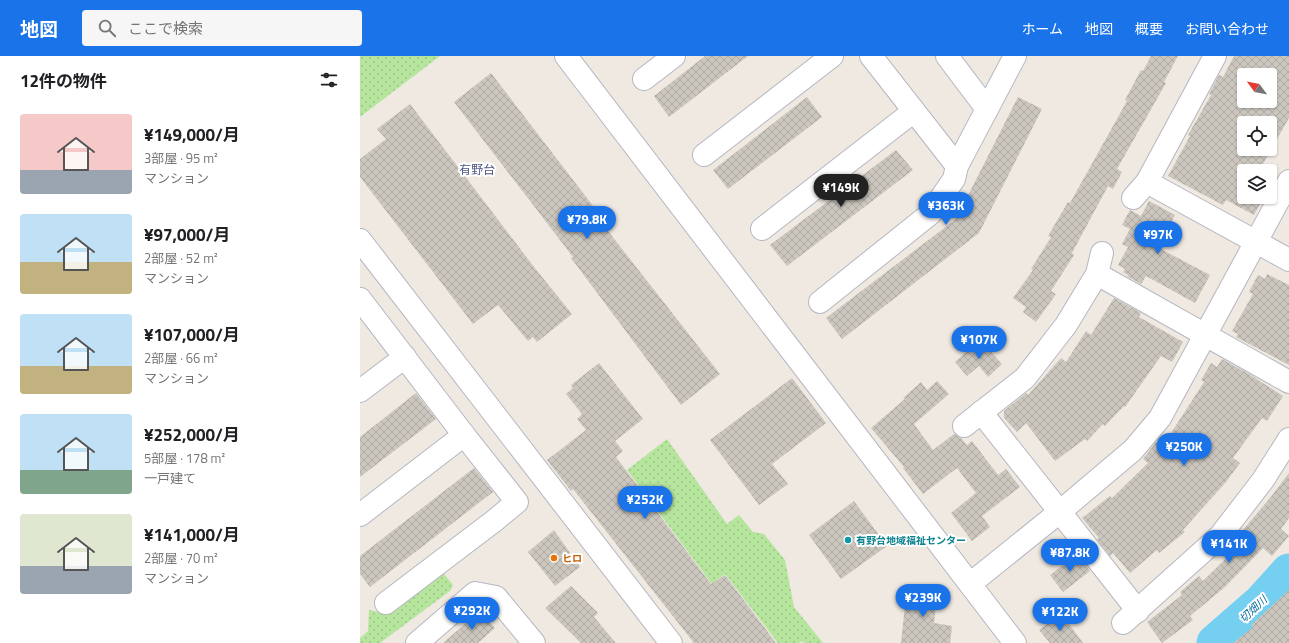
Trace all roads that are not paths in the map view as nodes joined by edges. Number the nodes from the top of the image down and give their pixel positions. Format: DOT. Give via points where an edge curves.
graph roads {
  1 [pos="566,56"];
  2 [pos="674,56"];
  3 [pos="832,56"];
  4 [pos="871,56"];
  5 [pos="1015,56"];
  6 [pos="1215,56"];
  7 [pos="956,60"];
  8 [pos="644,79"];
  9 [pos="987,109"];
  10 [pos="914,111"];
  11 [pos="704,155"];
  12 [pos="957,166"];
  13 [pos="1289,181"];
  14 [pos="1147,182"];
  15 [pos="1133,198"];
  16 [pos="762,229"];
  17 [pos="360,240"];
  18 [pos="1256,242"];
  19 [pos="1102,253"];
  20 [pos="1289,260"];
  21 [pos="1097,274"];
  22 [pos="360,299"];
  23 [pos="820,302"];
  24 [pos="1205,335"];
  25 [pos="405,357"];
  26 [pos="1289,382"];
  27 [pos="360,391"];
  28 [pos="981,412"];
  29 [pos="964,426"];
  30 [pos="464,435"];
  31 [pos="1289,439"];
  32 [pos="1060,512"];
  33 [pos="360,515"];
  34 [pos="970,584"];
  35 [pos="386,603"];
  36 [pos="417,643"];
  37 [pos="534,643"];
  38 [pos="671,643"];
  39 [pos="1015,643"];
  1 -- 34 [label="street"];
  2 -- 8 [label="street"];
  3 -- 11 [label="street"];
  4 -- 10 [label="street"];
  5 -- 9 [label="street"];
  6 -- 14 [label="street"];
  7 -- 9 [label="street"];
  9 -- 12 [label="street"];
  10 -- 12 [label="street"];
  10 -- 16 [label="street"];
  12 -- 23 [label="street" via="954,179 930,214"];
  13 -- 18 [label="street"];
  14 -- 15 [label="street"];
  14 -- 18 [label="street"];
  17 -- 38 [label="street"];
  18 -- 20 [label="street"];
  18 -- 24 [label="street"];
  19 -- 21 [label="street"];
  21 -- 24 [label="street"];
  21 -- 28 [label="street" via="1066,325 1025,378"];
  22 -- 25 [label="street"];
  24 -- 26 [label="street"];
  24 -- 32 [label="street" via="1160,418 1132,450"];
  25 -- 27 [label="street"];
  25 -- 30 [label="street"];
  28 -- 29 [label="street"];
  28 -- 32 [label="street"];
  30 -- 33 [label="street"];
  30 -- 35 [label="street" via="516,502"];
  31 -- 32 [label="street" via="1263,480 1220,536 1131,617"];
  32 -- 34 [label="street"];
  34 -- 39 [label="street"];
  36 -- 37 [label="street" via="475,593 496,597"];
}
